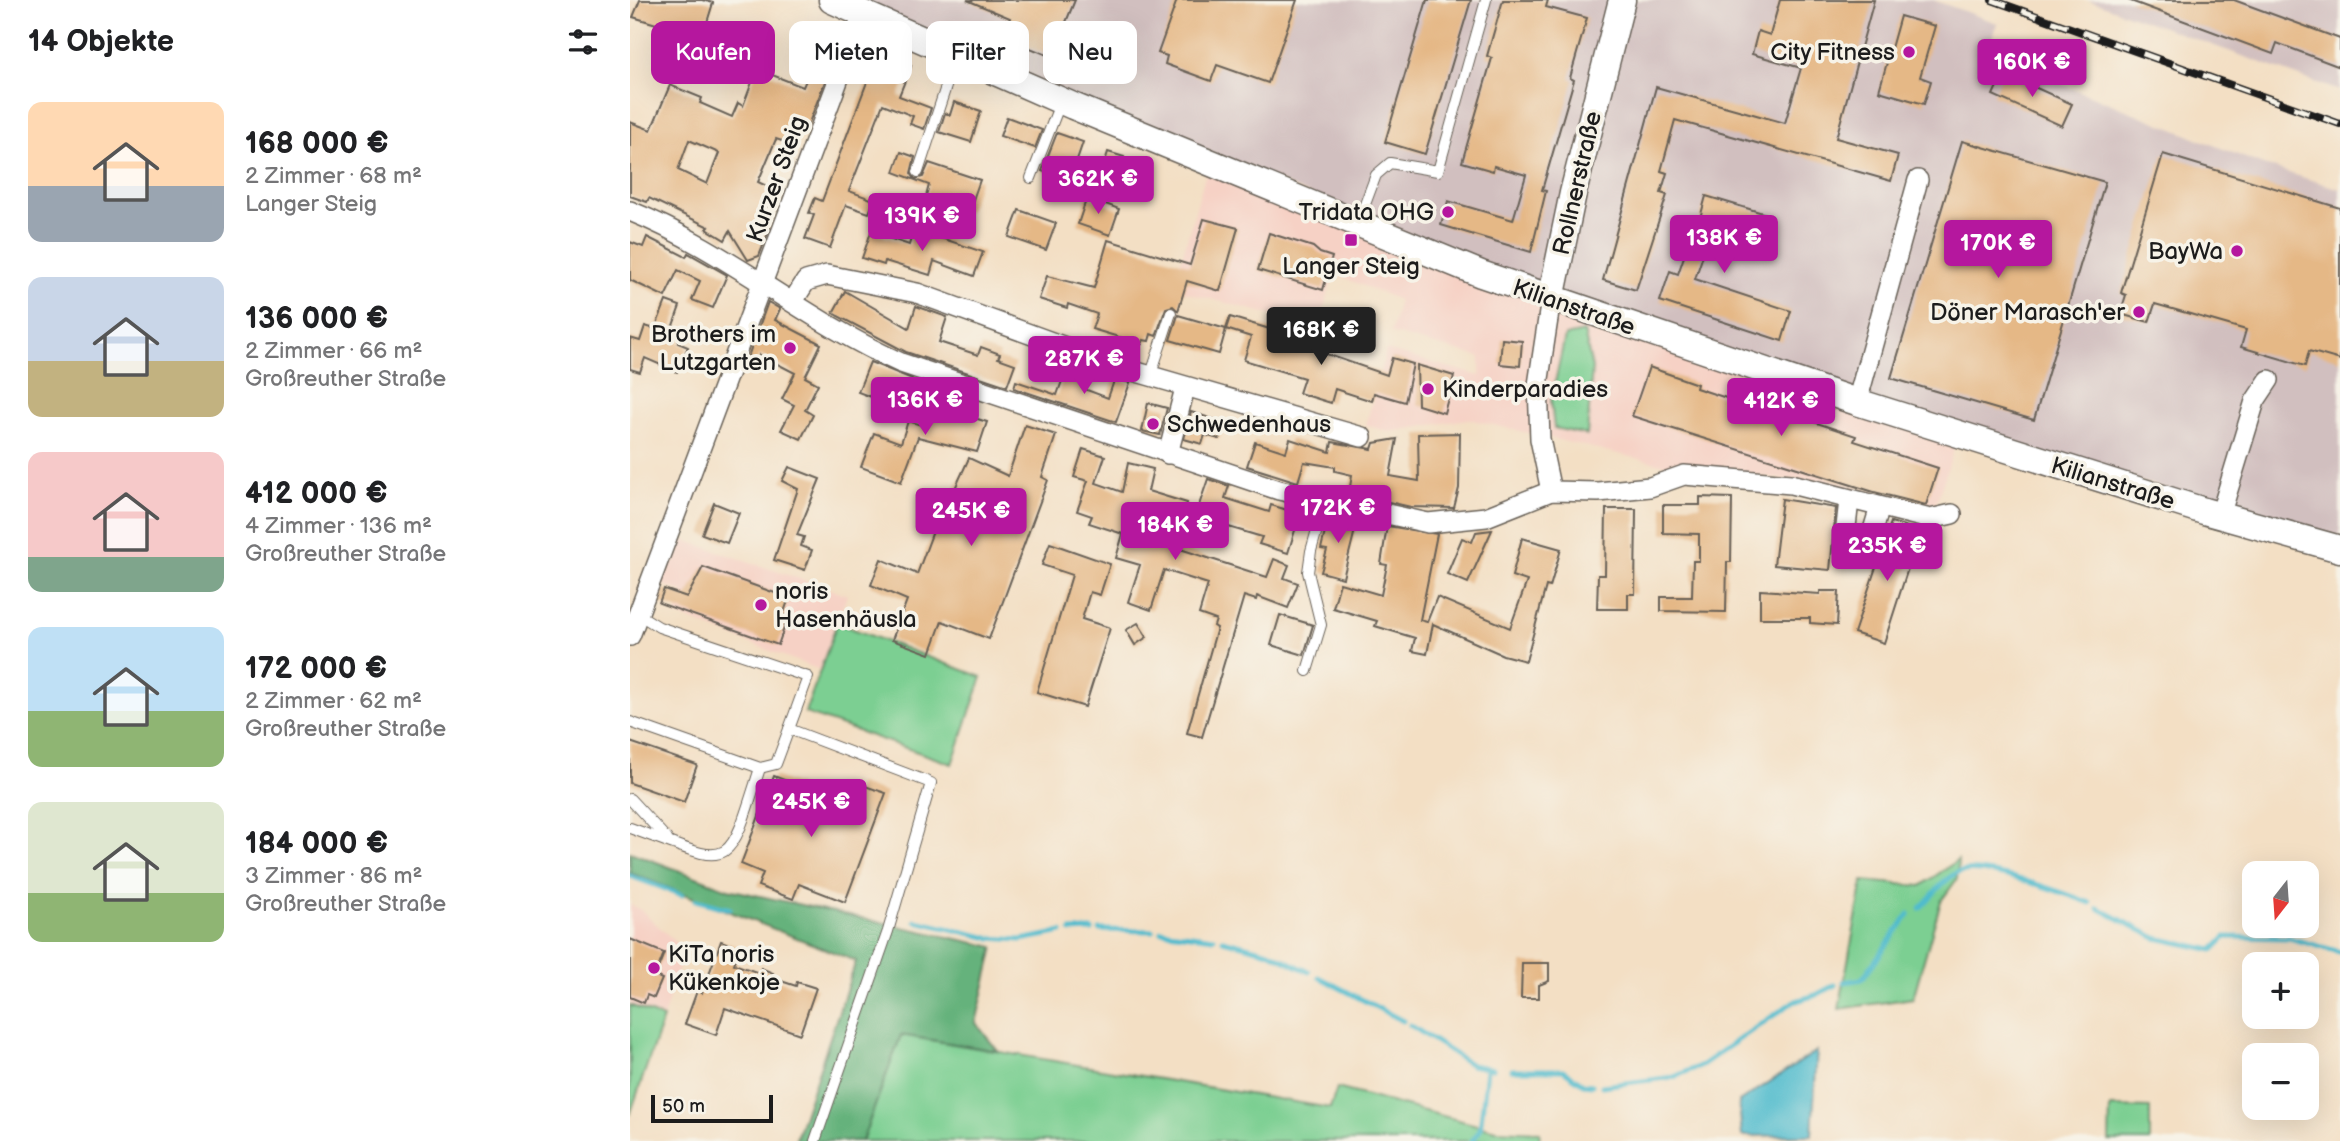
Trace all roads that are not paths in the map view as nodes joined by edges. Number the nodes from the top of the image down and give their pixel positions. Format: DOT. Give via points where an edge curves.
graph roads {
  1 [pos="832,0"];
  2 [pos="1486,0"];
  3 [pos="1622,0"];
  4 [pos="863,14"];
  5 [pos="926,42"];
  6 [pos="947,84"];
  7 [pos="1022,84"];
  8 [pos="1061,101"];
  9 [pos="918,172"];
  10 [pos="1031,178"];
  11 [pos="1918,180"];
  12 [pos="630,211"];
  13 [pos="1358,223"];
  14 [pos="764,282"];
  15 [pos="1551,299"];
  16 [pos="793,301"];
  17 [pos="1171,313"];
  18 [pos="1150,377"];
  19 [pos="2269,380"];
  20 [pos="1185,388"];
  21 [pos="1857,402"];
  22 [pos="1362,437"];
  23 [pos="1168,454"];
  24 [pos="1551,491"];
  25 [pos="1849,500"];
  26 [pos="1325,502"];
  27 [pos="1880,507"];
  28 [pos="1952,514"];
  29 [pos="2220,516"];
  30 [pos="2340,550"];
  31 [pos="638,614"];
  32 [pos="630,636"];
  33 [pos="1307,671"];
  34 [pos="630,722"];
  35 [pos="789,729"];
  36 [pos="760,768"];
  37 [pos="630,799"];
  38 [pos="630,828"];
  39 [pos="670,842"];
  40 [pos="815,1141"];
  1 -- 4 [label="main road, Kilianstraße"];
  2 -- 13 [label="lane" via="1438,171 1390,163 1376,175"];
  3 -- 15 [label="main road, Rollnerstraße"];
  4 -- 5 [label="main road, Kilianstraße"];
  4 -- 14 [label="street, Kurzer Steig"];
  6 -- 9 [label="lane"];
  7 -- 8 [label="main road, Kilianstraße"];
  8 -- 10 [label="lane"];
  8 -- 13 [label="main road, Kilianstraße"];
  11 -- 21 [label="street"];
  12 -- 14 [label="street" via="673,228"];
  13 -- 15 [label="main road, Kilianstraße"];
  14 -- 16 [label="street"];
  14 -- 31 [label="street, Kurzer Steig"];
  15 -- 21 [label="main road, Kilianstraße"];
  15 -- 24 [label="street, Rollnerstraße" via="1538,393 1540,439"];
  16 -- 18 [label="street" via="806,281 827,275 917,293"];
  16 -- 23 [label="street" via="855,341 901,363"];
  17 -- 18 [label="lane"];
  18 -- 20 [label="street"];
  19 -- 29 [label="street" via="2255,401"];
  20 -- 22 [label="street"];
  20 -- 23 [label="street"];
  21 -- 29 [label="main road, Kilianstraße"];
  23 -- 26 [label="street"];
  24 -- 25 [label="street" via="1650,487 1684,475 1791,484"];
  24 -- 26 [label="street" via="1486,517 1453,523 1428,523"];
  25 -- 27 [label="street"];
  25 -- 27 [label="street" via="1845,536 1870,540"];
  26 -- 33 [label="lane" via="1308,572 1321,625"];
  27 -- 28 [label="street" via="1930,519"];
  29 -- 30 [label="main road, Kilianstraße"];
  31 -- 32 [label="street, Kurzer Steig"];
  31 -- 35 [label="lane" via="659,627 808,677"];
  34 -- 36 [label="lane"];
  35 -- 36 [label="lane" via="776,764"];
  35 -- 40 [label="lane" via="931,783 884,944"];
  36 -- 39 [label="lane" via="739,834 729,850 704,856"];
  37 -- 39 [label="lane"];
  38 -- 39 [label="lane"];
}
